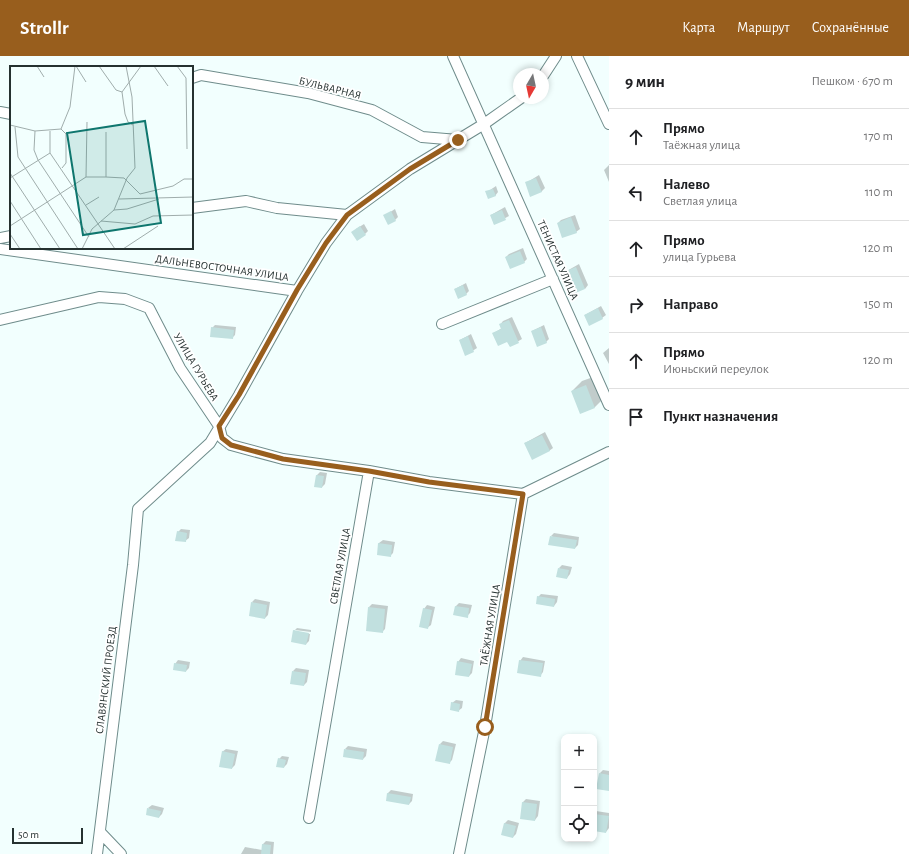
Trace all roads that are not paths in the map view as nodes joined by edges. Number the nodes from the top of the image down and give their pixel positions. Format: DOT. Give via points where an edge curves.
graph roads {
  1 [pos="452,56"];
  2 [pos="556,56"];
  3 [pos="577,56"];
  4 [pos="548,68"];
  5 [pos="193,78"];
  6 [pos="513,104"];
  7 [pos="0,112"];
  8 [pos="10,114"];
  9 [pos="484,124"];
  10 [pos="609,124"];
  11 [pos="458,140"];
  12 [pos="193,208"];
  13 [pos="347,215"];
  14 [pos="10,236"];
  15 [pos="0,238"];
  16 [pos="0,249"];
  17 [pos="553,279"];
  18 [pos="297,290"];
  19 [pos="0,320"];
  20 [pos="442,324"];
  21 [pos="609,405"];
  22 [pos="219,426"];
  23 [pos="609,452"];
  24 [pos="369,471"];
  25 [pos="523,494"];
  26 [pos="309,818"];
  27 [pos="100,832"];
  28 [pos="97,854"];
  29 [pos="121,854"];
  30 [pos="459,854"];
  1 -- 9 [label="street, ТЕНИСТАЯ УЛИЦА"];
  2 -- 4 [label="street"];
  3 -- 10 [label="street"];
  5 -- 11 [label="street, БУЛЬВАРНАЯ" via="201,75 308,93 372,110 422,137"];
  6 -- 9 [label="street"];
  7 -- 8 [label="street"];
  9 -- 11 [label="street"];
  9 -- 17 [label="street, ТЕНИСТАЯ УЛИЦА"];
  11 -- 13 [label="street" via="410,169"];
  12 -- 13 [label="street" via="246,201 277,208"];
  13 -- 18 [label="street"];
  14 -- 15 [label="street"];
  16 -- 18 [label="street, ДАЛЬНЕВОСТОЧНАЯ УЛИЦА"];
  17 -- 20 [label="street"];
  17 -- 21 [label="street, ТЕНИСТАЯ УЛИЦА"];
  18 -- 22 [label="street"];
  19 -- 22 [label="street, УЛИЦА ГУРЬЕВА" via="99,297 125,299 149,308 180,368"];
  22 -- 24 [label="street, УЛИЦА ГУРЬЕВА" via="222,438 231,445 283,459"];
  22 -- 27 [label="street, СЛАВЯНСКИЙ ПРОЕЗД" via="210,443 138,509"];
  23 -- 25 [label="street"];
  24 -- 25 [label="street" via="429,482"];
  24 -- 26 [label="street, СВЕТЛАЯ УЛИЦА"];
  25 -- 30 [label="street, ТАЁЖНАЯ УЛИЦА" via="485,727"];
  27 -- 28 [label="street, СЛАВЯНСКИЙ ПРОЕЗД"];
  27 -- 29 [label="street"];
}
